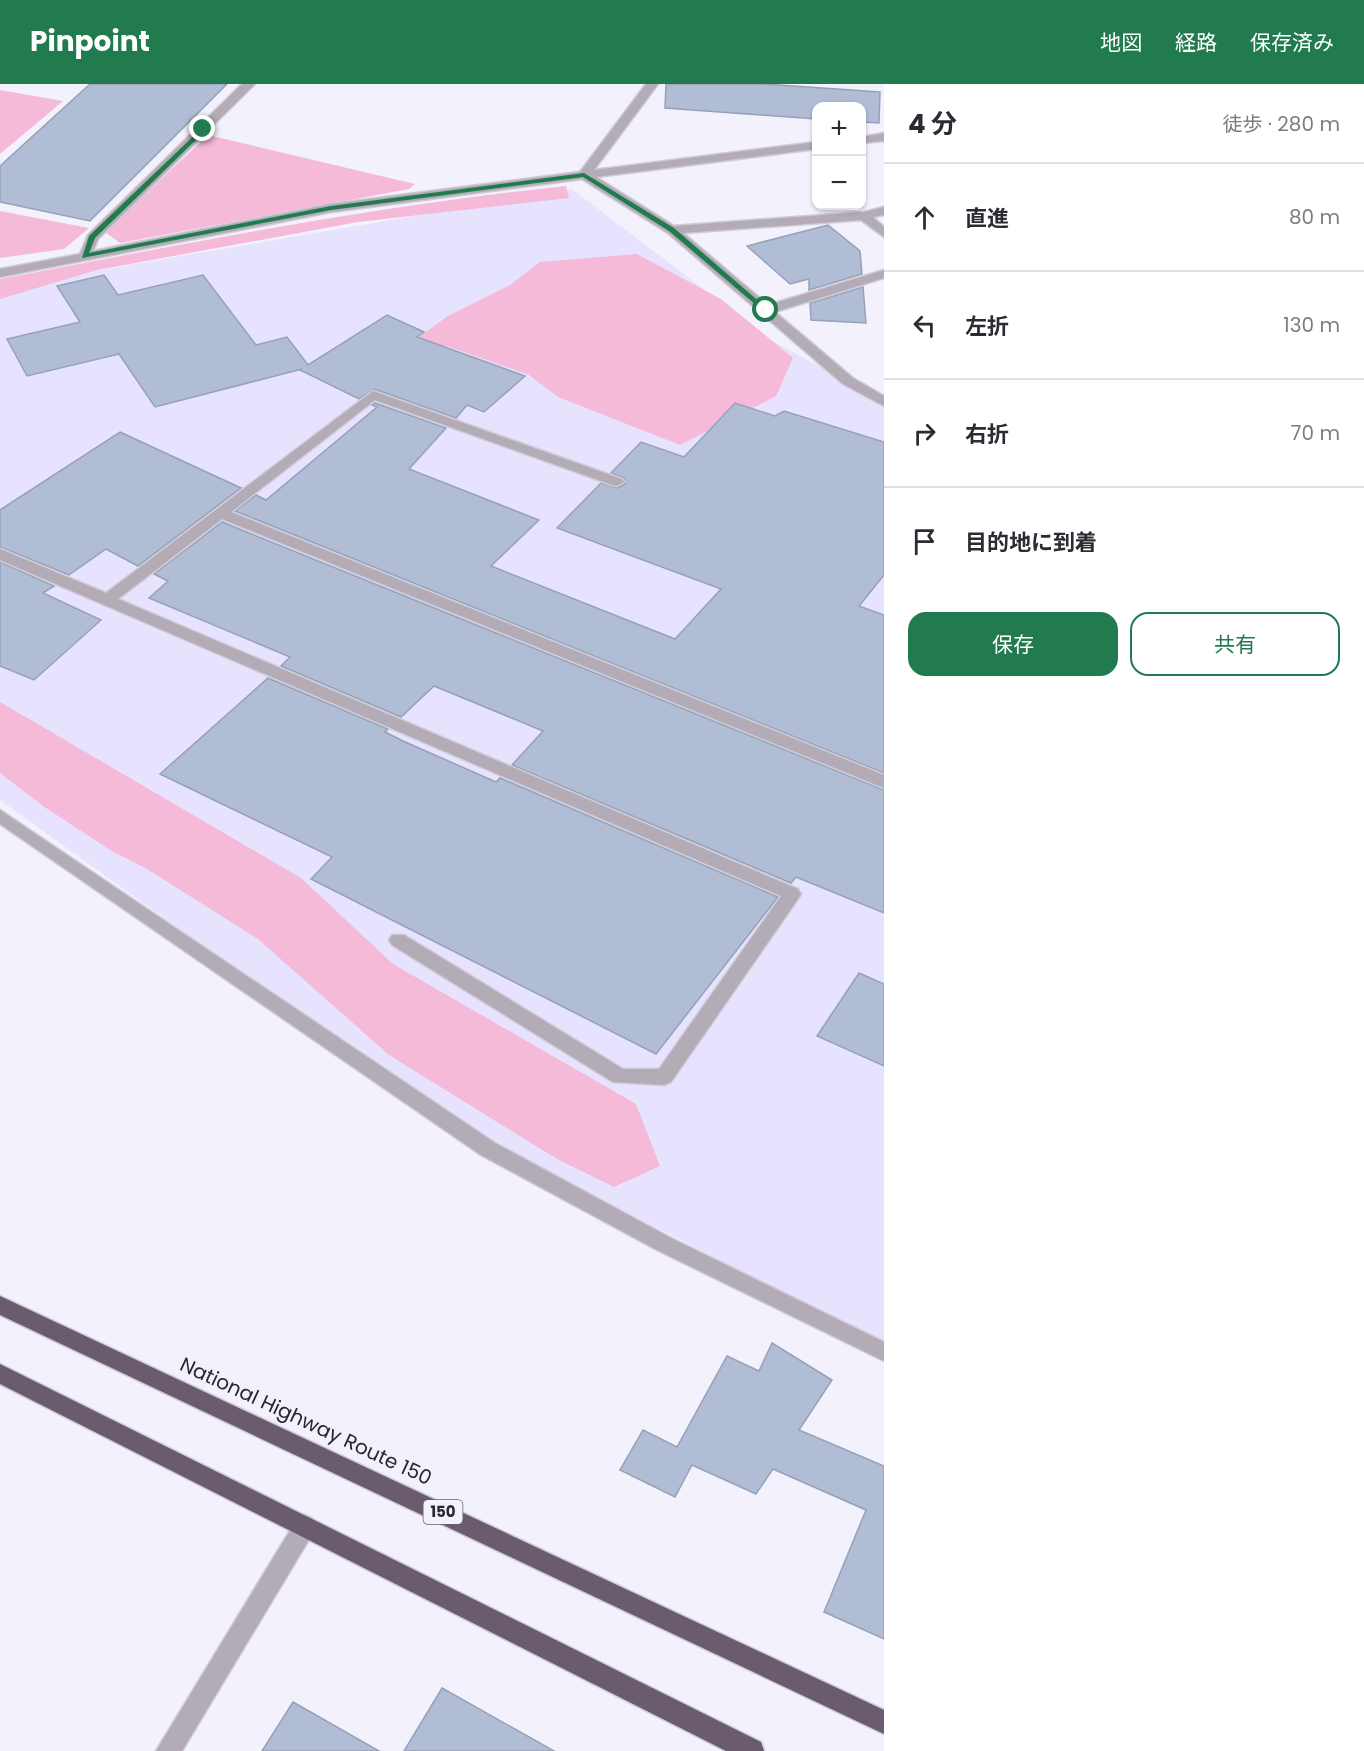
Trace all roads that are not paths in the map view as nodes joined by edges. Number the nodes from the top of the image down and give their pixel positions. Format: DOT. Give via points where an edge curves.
graph roads {
  1 [pos="249,84"];
  2 [pos="652,84"];
  3 [pos="884,137"];
  4 [pos="866,139"];
  5 [pos="812,146"];
  6 [pos="584,175"];
  7 [pos="884,211"];
  8 [pos="864,216"];
  9 [pos="672,230"];
  10 [pos="884,233"];
  11 [pos="85,256"];
  12 [pos="0,273"];
  13 [pos="884,274"];
  14 [pos="766,310"];
  15 [pos="884,402"];
  16 [pos="617,482"];
  17 [pos="220,513"];
  18 [pos="0,554"];
  19 [pos="107,600"];
  20 [pos="884,782"];
  21 [pos="0,816"];
  22 [pos="398,940"];
  23 [pos="0,1305"];
  24 [pos="884,1352"];
  25 [pos="0,1373"];
  26 [pos="305,1526"];
  27 [pos="884,1722"];
  28 [pos="168,1751"];
  29 [pos="752,1751"];
  1 -- 11 [label="street" via="92,237"];
  2 -- 6 [label="street"];
  3 -- 4 [label="street"];
  5 -- 6 [label="street"];
  6 -- 9 [label="street"];
  6 -- 11 [label="street" via="331,208"];
  7 -- 8 [label="street"];
  8 -- 9 [label="street"];
  8 -- 10 [label="street"];
  9 -- 14 [label="street"];
  11 -- 12 [label="street"];
  13 -- 14 [label="street"];
  14 -- 15 [label="street" via="848,381"];
  16 -- 17 [label="street" via="373,395"];
  17 -- 19 [label="street"];
  17 -- 20 [label="street"];
  18 -- 19 [label="street"];
  19 -- 22 [label="street" via="792,894 664,1077 621,1077"];
  21 -- 24 [label="street" via="488,1149 664,1244"];
  23 -- 27 [label="highway, National Highway Route 150 / 150"];
  25 -- 26 [label="highway"];
  26 -- 28 [label="street"];
  26 -- 29 [label="highway"];
}
